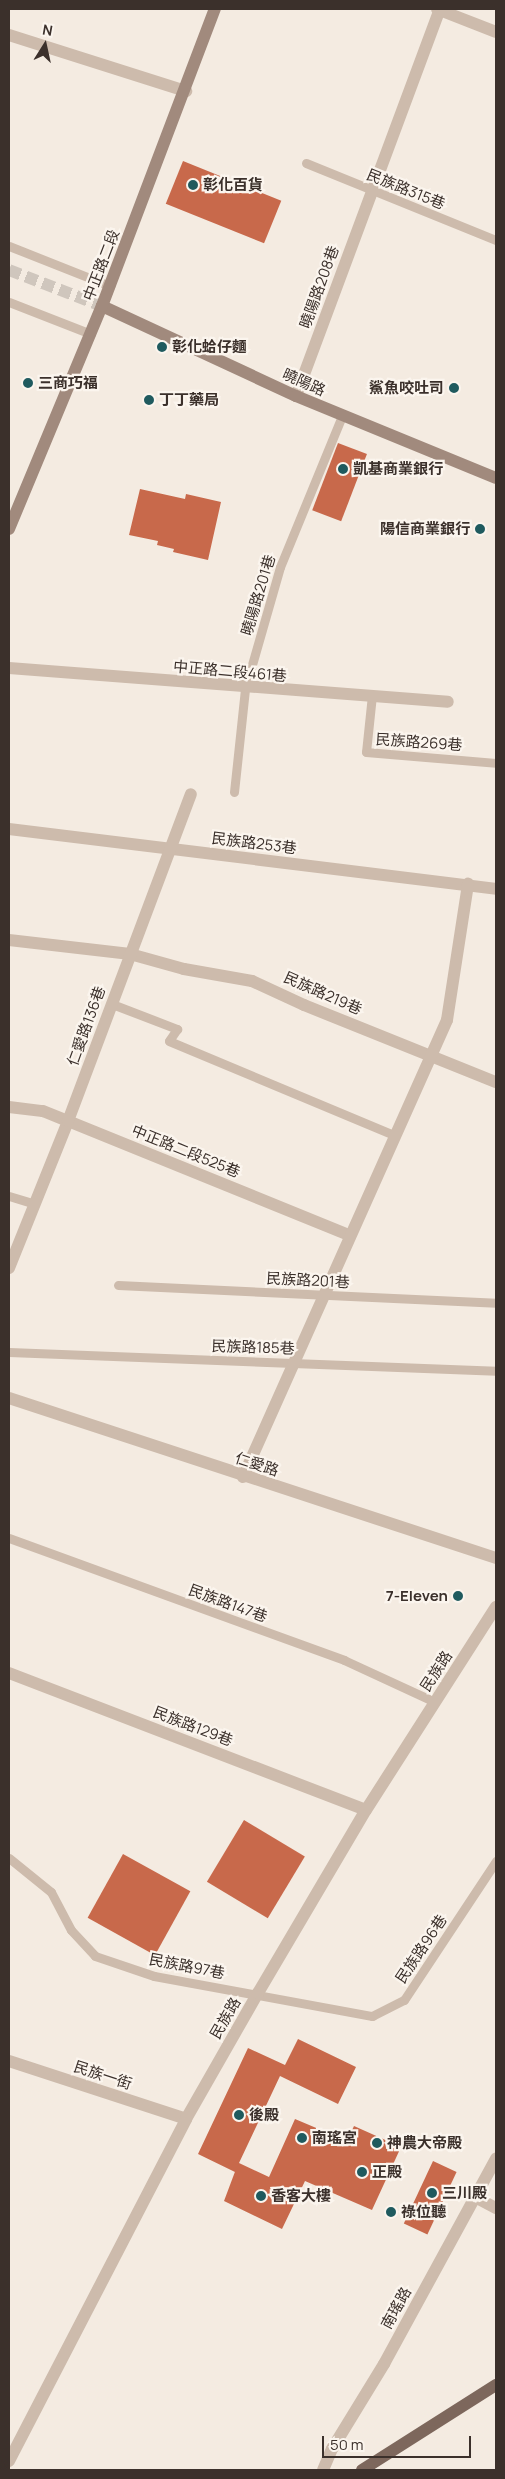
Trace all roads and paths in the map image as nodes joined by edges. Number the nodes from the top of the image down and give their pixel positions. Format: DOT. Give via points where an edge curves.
graph roads {
  1 [pos="215,9"];
  2 [pos="439,9"];
  3 [pos="496,32"];
  4 [pos="9,35"];
  5 [pos="186,91"];
  6 [pos="306,163"];
  7 [pos="372,189"];
  8 [pos="496,240"];
  9 [pos="9,246"];
  10 [pos="110,286"];
  11 [pos="9,302"];
  12 [pos="102,306"];
  13 [pos="91,334"];
  14 [pos="296,396"];
  15 [pos="342,416"];
  16 [pos="496,478"];
  17 [pos="9,529"];
  18 [pos="9,668"];
  19 [pos="245,689"];
  20 [pos="372,695"];
  21 [pos="448,702"];
  22 [pos="496,763"];
  23 [pos="234,792"];
  24 [pos="191,794"];
  25 [pos="9,829"];
  26 [pos="168,849"];
  27 [pos="468,884"];
  28 [pos="496,889"];
  29 [pos="9,940"];
  30 [pos="130,954"];
  31 [pos="112,1004"];
  32 [pos="429,1055"];
  33 [pos="496,1082"];
  34 [pos="9,1107"];
  35 [pos="68,1121"];
  36 [pos="394,1135"];
  37 [pos="9,1196"];
  38 [pos="36,1204"];
  39 [pos="349,1235"];
  40 [pos="9,1268"];
  41 [pos="118,1284"];
  42 [pos="323,1294"];
  43 [pos="496,1303"];
  44 [pos="9,1352"];
  45 [pos="293,1362"];
  46 [pos="496,1372"];
  47 [pos="9,1398"];
  48 [pos="243,1477"];
  49 [pos="9,1538"];
  50 [pos="496,1558"];
  51 [pos="496,1607"];
  52 [pos="9,1673"];
  53 [pos="435,1702"];
  54 [pos="366,1810"];
  55 [pos="9,1858"];
  56 [pos="496,1861"];
  57 [pos="258,1993"];
  58 [pos="9,2061"];
  59 [pos="186,2119"];
  60 [pos="496,2159"];
  61 [pos="475,2197"];
  62 [pos="496,2208"];
  63 [pos="495,2389"];
  64 [pos="9,2461"];
  65 [pos="323,2470"];
  66 [pos="362,2470"];
  1 -- 5 [label="street, 中正路二段"];
  2 -- 3 [label="street"];
  2 -- 7 [label="street, 曉陽路208巷"];
  4 -- 5 [label="street"];
  5 -- 10 [label="street, 中正路二段"];
  6 -- 7 [label="lane, 民族路315巷"];
  7 -- 8 [label="lane, 民族路315巷"];
  7 -- 14 [label="street, 曉陽路208巷"];
  9 -- 10 [label="lane"];
  10 -- 12 [label="street, 中正路二段"];
  11 -- 13 [label="lane"];
  12 -- 13 [label="street, 中正路二段"];
  12 -- 14 [label="street, 曉陽路"];
  13 -- 17 [label="street, 中正路二段"];
  14 -- 15 [label="street, 曉陽路"];
  15 -- 16 [label="street, 曉陽路"];
  15 -- 19 [label="lane, 曉陽路201巷" via="280,567"];
  18 -- 19 [label="street, 中正路二段461巷"];
  19 -- 20 [label="street, 中正路二段461巷"];
  19 -- 23 [label="lane, 曉陽路201巷"];
  20 -- 21 [label="street, 中正路二段461巷"];
  20 -- 22 [label="lane, 民族路269巷" via="366,752"];
  24 -- 26 [label="street, 仁愛路136巷"];
  25 -- 26 [label="street, 民族路253巷"];
  26 -- 27 [label="street, 民族路253巷"];
  26 -- 30 [label="street, 仁愛路136巷"];
  27 -- 28 [label="street, 民族路253巷"];
  27 -- 32 [label="street" via="446,1020"];
  29 -- 30 [label="street, 民族路219巷"];
  30 -- 31 [label="street, 仁愛路136巷"];
  30 -- 32 [label="street, 民族路219巷" via="184,969 252,981"];
  31 -- 35 [label="street, 仁愛路136巷"];
  31 -- 36 [label="lane" via="177,1028 169,1041"];
  32 -- 33 [label="street, 民族路219巷"];
  32 -- 36 [label="street"];
  34 -- 35 [label="street, 中正路二段525巷" via="42,1111"];
  35 -- 38 [label="street, 仁愛路136巷"];
  35 -- 39 [label="street, 中正路二段525巷"];
  36 -- 39 [label="street"];
  37 -- 38 [label="lane"];
  38 -- 40 [label="street, 仁愛路136巷"];
  39 -- 42 [label="street"];
  41 -- 42 [label="lane, 民族路201巷"];
  42 -- 43 [label="lane, 民族路201巷"];
  42 -- 45 [label="street"];
  44 -- 45 [label="lane, 民族路185巷"];
  45 -- 46 [label="lane, 民族路185巷"];
  45 -- 48 [label="street"];
  47 -- 48 [label="street, 仁愛路"];
  48 -- 50 [label="street, 仁愛路"];
  49 -- 53 [label="lane, 民族路147巷" via="344,1660"];
  51 -- 53 [label="street, 民族路"];
  52 -- 54 [label="street, 民族路129巷"];
  53 -- 54 [label="street, 民族路"];
  54 -- 57 [label="street, 民族路"];
  55 -- 57 [label="lane, 民族路97巷" via="51,1892 71,1930 95,1956 154,1976"];
  56 -- 57 [label="lane, 民族路96巷" via="404,2000 372,2016"];
  57 -- 59 [label="street, 民族路"];
  58 -- 59 [label="street, 民族一街"];
  59 -- 64 [label="street, 民族路"];
  60 -- 61 [label="street, 南瑤路"];
  61 -- 62 [label="street"];
  61 -- 65 [label="street, 南瑤路"];
  63 -- 66 [label="main road"];
}
